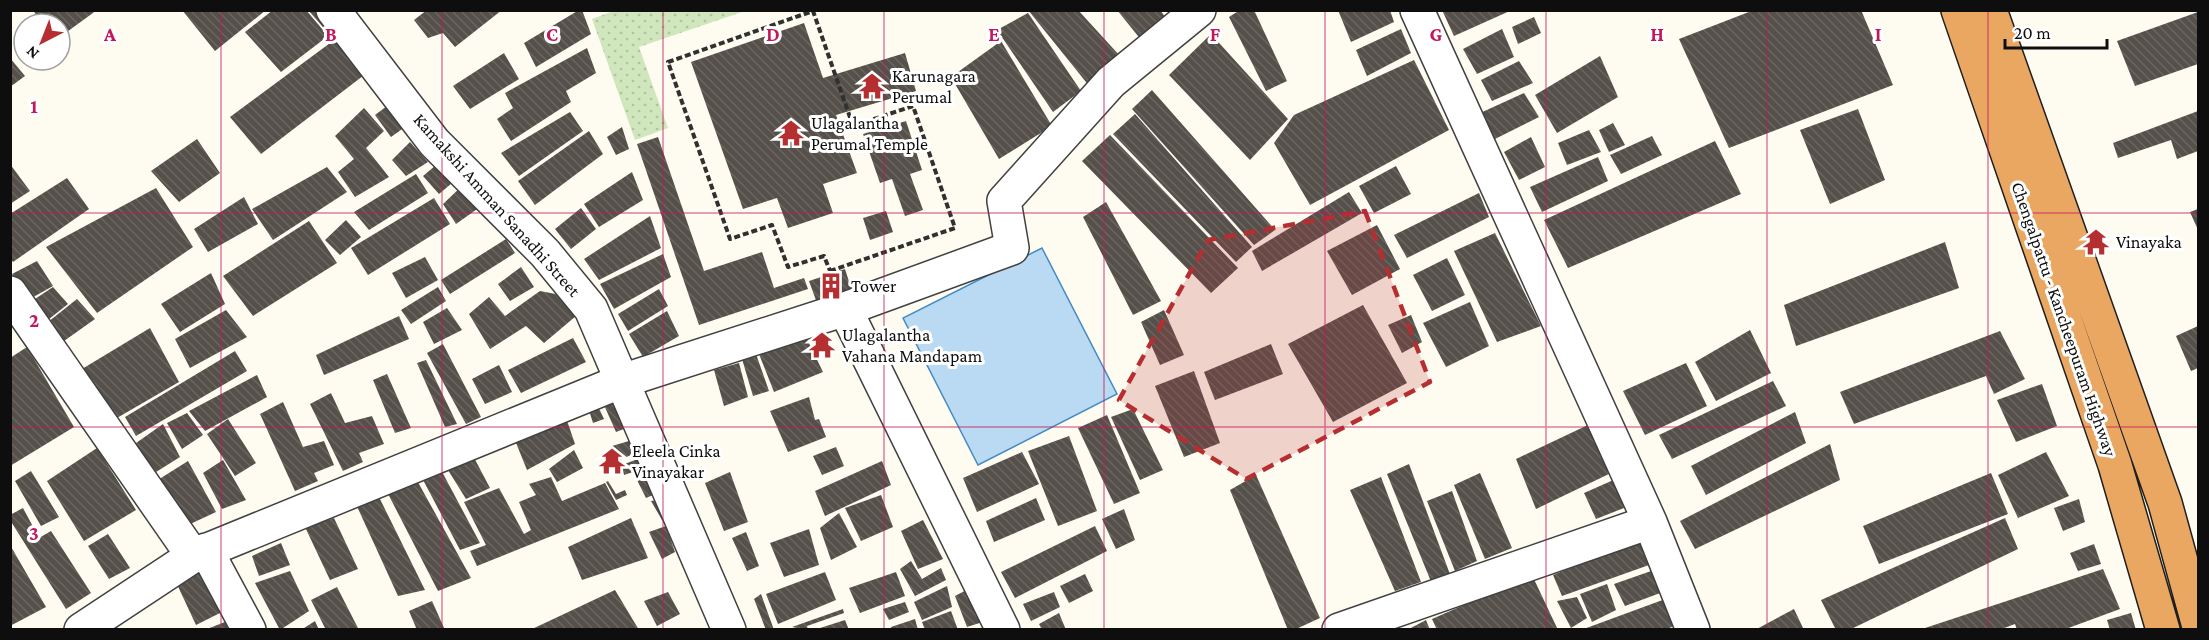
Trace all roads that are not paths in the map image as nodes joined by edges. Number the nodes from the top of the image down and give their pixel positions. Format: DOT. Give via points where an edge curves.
graph roads {
  1 [pos="333,10"];
  2 [pos="1199,10"];
  3 [pos="1417,10"];
  4 [pos="1958,10"];
  5 [pos="1990,10"];
  6 [pos="10,293"];
  7 [pos="845,309"];
  8 [pos="622,381"];
  9 [pos="1650,522"];
  10 [pos="199,553"];
  11 [pos="2199,623"];
  12 [pos="81,630"];
  13 [pos="249,630"];
  14 [pos="729,630"];
  15 [pos="1003,630"];
  16 [pos="1339,630"];
  17 [pos="1693,630"];
  18 [pos="2163,630"];
  1 -- 8 [label="street, Kamakshi Amman Sanadhi Street" via="434,142 545,253 591,309"];
  2 -- 7 [label="street" via="1111,82 1004,201 1012,248"];
  3 -- 9 [label="street"];
  4 -- 18 [label="highway, Chengalpattu - Kancheepuram Highway" via="2115,465"];
  5 -- 11 [label="highway" via="2165,503"];
  6 -- 10 [label="street"];
  7 -- 8 [label="street"];
  7 -- 15 [label="street"];
  8 -- 10 [label="street"];
  8 -- 14 [label="street, Kamakshi Amman Sanadhi Street"];
  9 -- 16 [label="street"];
  9 -- 17 [label="street"];
  10 -- 12 [label="street"];
  10 -- 13 [label="street"];
}
